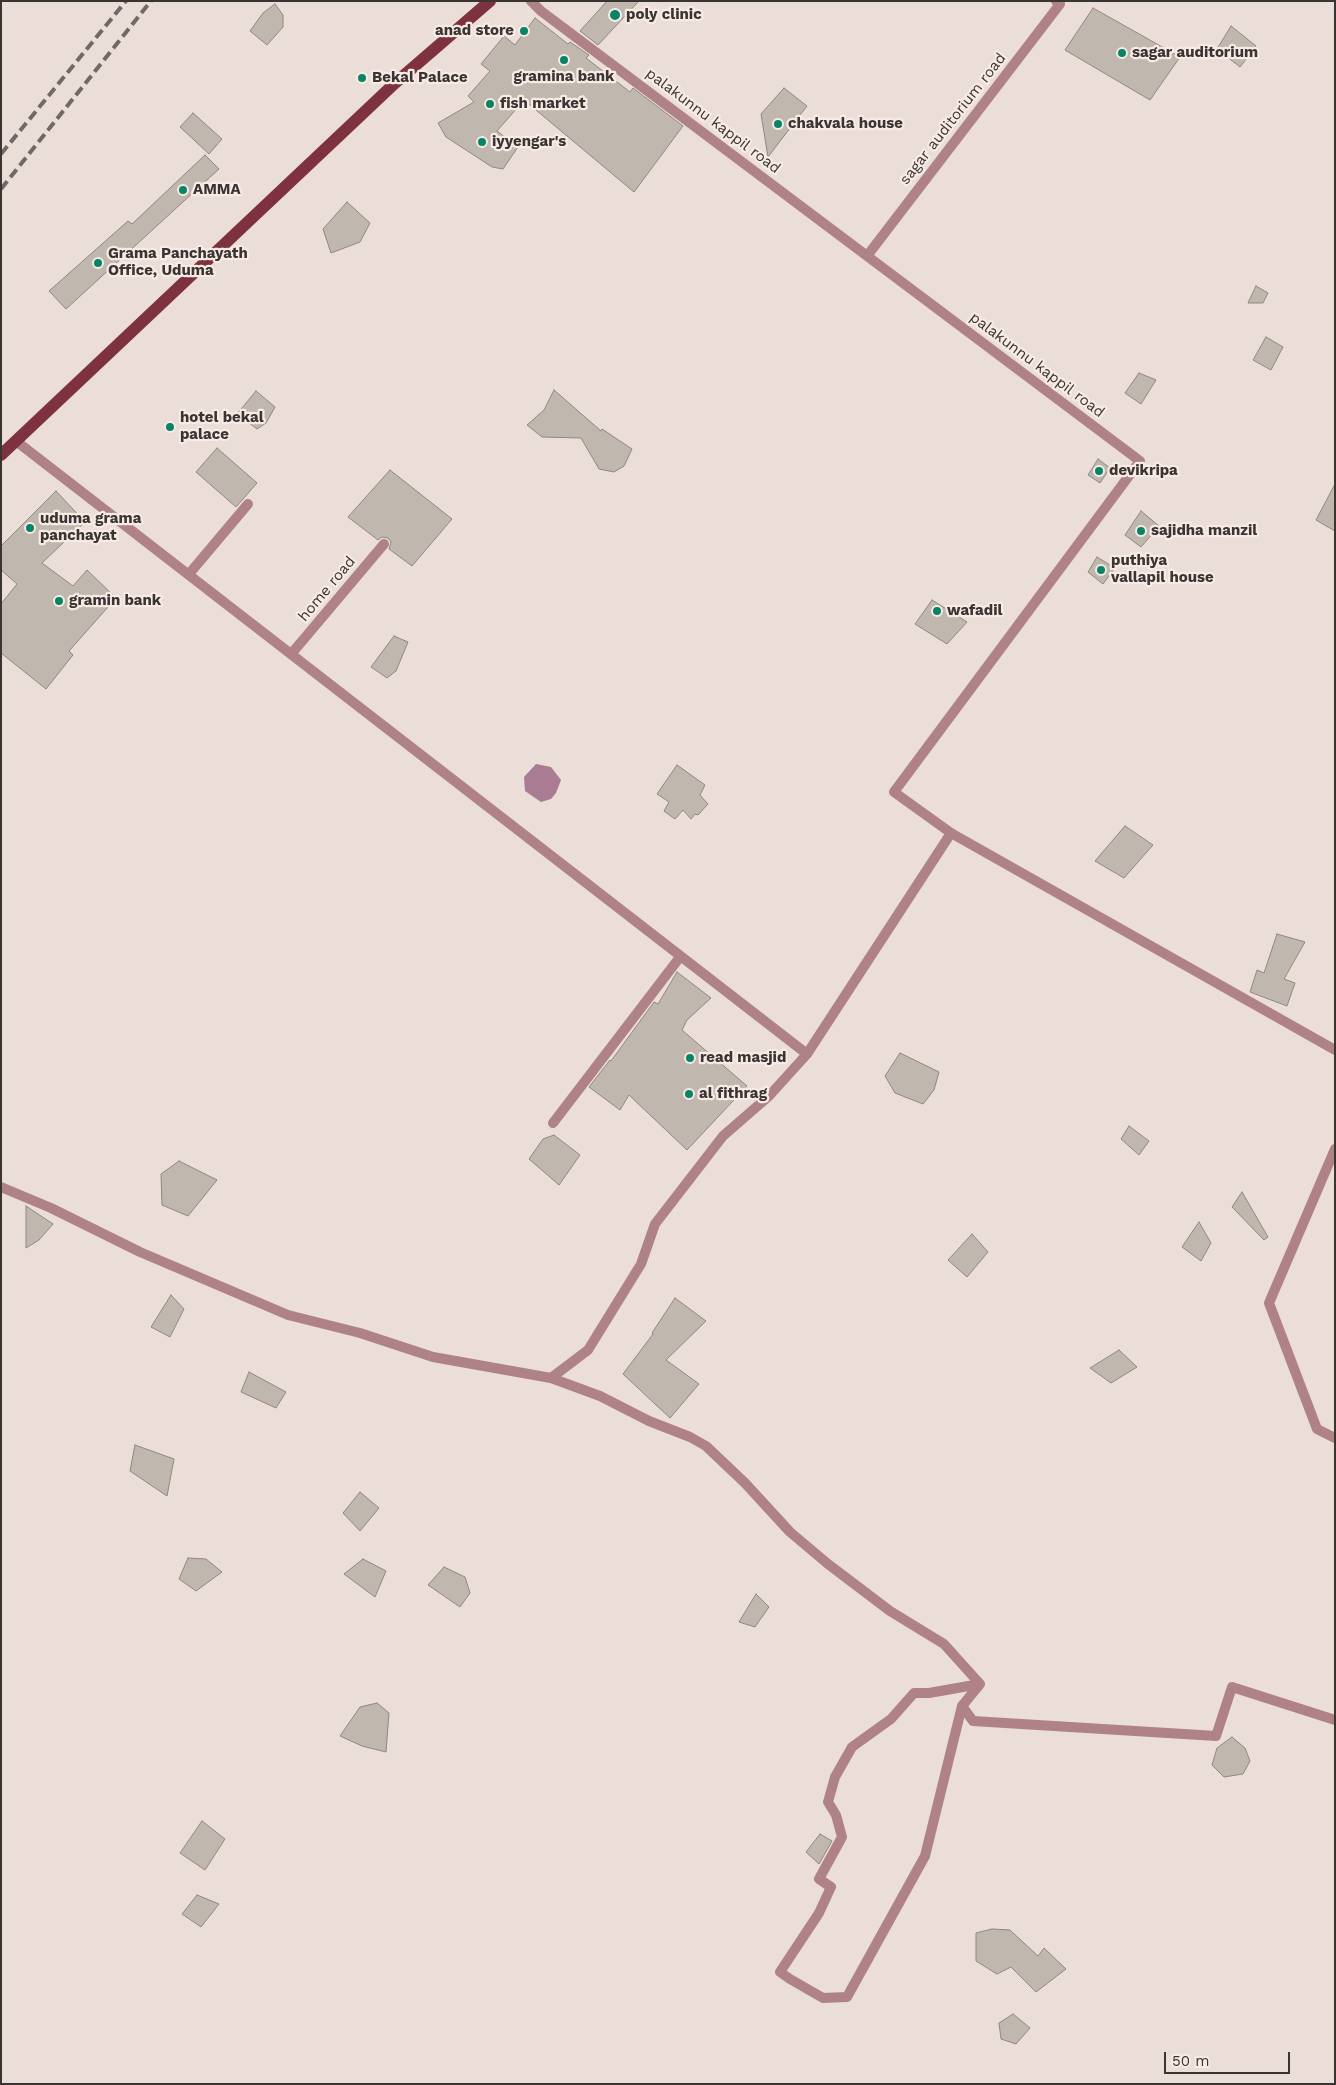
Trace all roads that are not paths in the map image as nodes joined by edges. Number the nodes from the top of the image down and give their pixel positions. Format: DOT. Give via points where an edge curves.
graph roads {
  1 [pos="490,1"];
  2 [pos="531,1"];
  3 [pos="1056,1"];
  4 [pos="867,256"];
  5 [pos="16,441"];
  6 [pos="1,455"];
  7 [pos="248,504"];
  8 [pos="384,544"];
  9 [pos="189,574"];
  10 [pos="292,653"];
  11 [pos="951,833"];
  12 [pos="680,957"];
  13 [pos="1335,1050"];
  14 [pos="807,1054"];
  15 [pos="553,1123"];
  16 [pos="1335,1149"];
  17 [pos="1,1187"];
  18 [pos="551,1378"];
  19 [pos="1335,1438"];
  20 [pos="980,1684"];
  21 [pos="962,1706"];
  22 [pos="1335,1720"];
  1 -- 5 [label="main road" via="394,84"];
  2 -- 4 [label="street, palakunnu kappil road"];
  3 -- 4 [label="street, sagar auditorium road" via="1060,4"];
  4 -- 11 [label="street, palakunnu kappil road" via="1140,462 894,792"];
  5 -- 6 [label="main road"];
  5 -- 9 [label="street"];
  7 -- 9 [label="street"];
  8 -- 10 [label="street, home road"];
  9 -- 10 [label="street"];
  10 -- 12 [label="street"];
  11 -- 13 [label="street"];
  11 -- 14 [label="street"];
  12 -- 14 [label="street"];
  12 -- 15 [label="street"];
  14 -- 18 [label="street" via="769,1096 723,1136 655,1224 641,1264 588,1350"];
  16 -- 19 [label="street" via="1269,1303 1317,1429"];
  17 -- 18 [label="street" via="140,1252 288,1315 360,1333 433,1357"];
  18 -- 20 [label="street" via="600,1396 706,1446 790,1532 890,1611 944,1644"];
  20 -- 21 [label="street"];
  20 -- 21 [label="street" via="914,1693 891,1719 852,1747 835,1777 828,1802 836,1815 842,1837 819,1879 831,1888 819,1913 780,1972 823,1998 847,1997 925,1856"];
  21 -- 22 [label="street" via="973,1721 1216,1736 1232,1687"];
}
